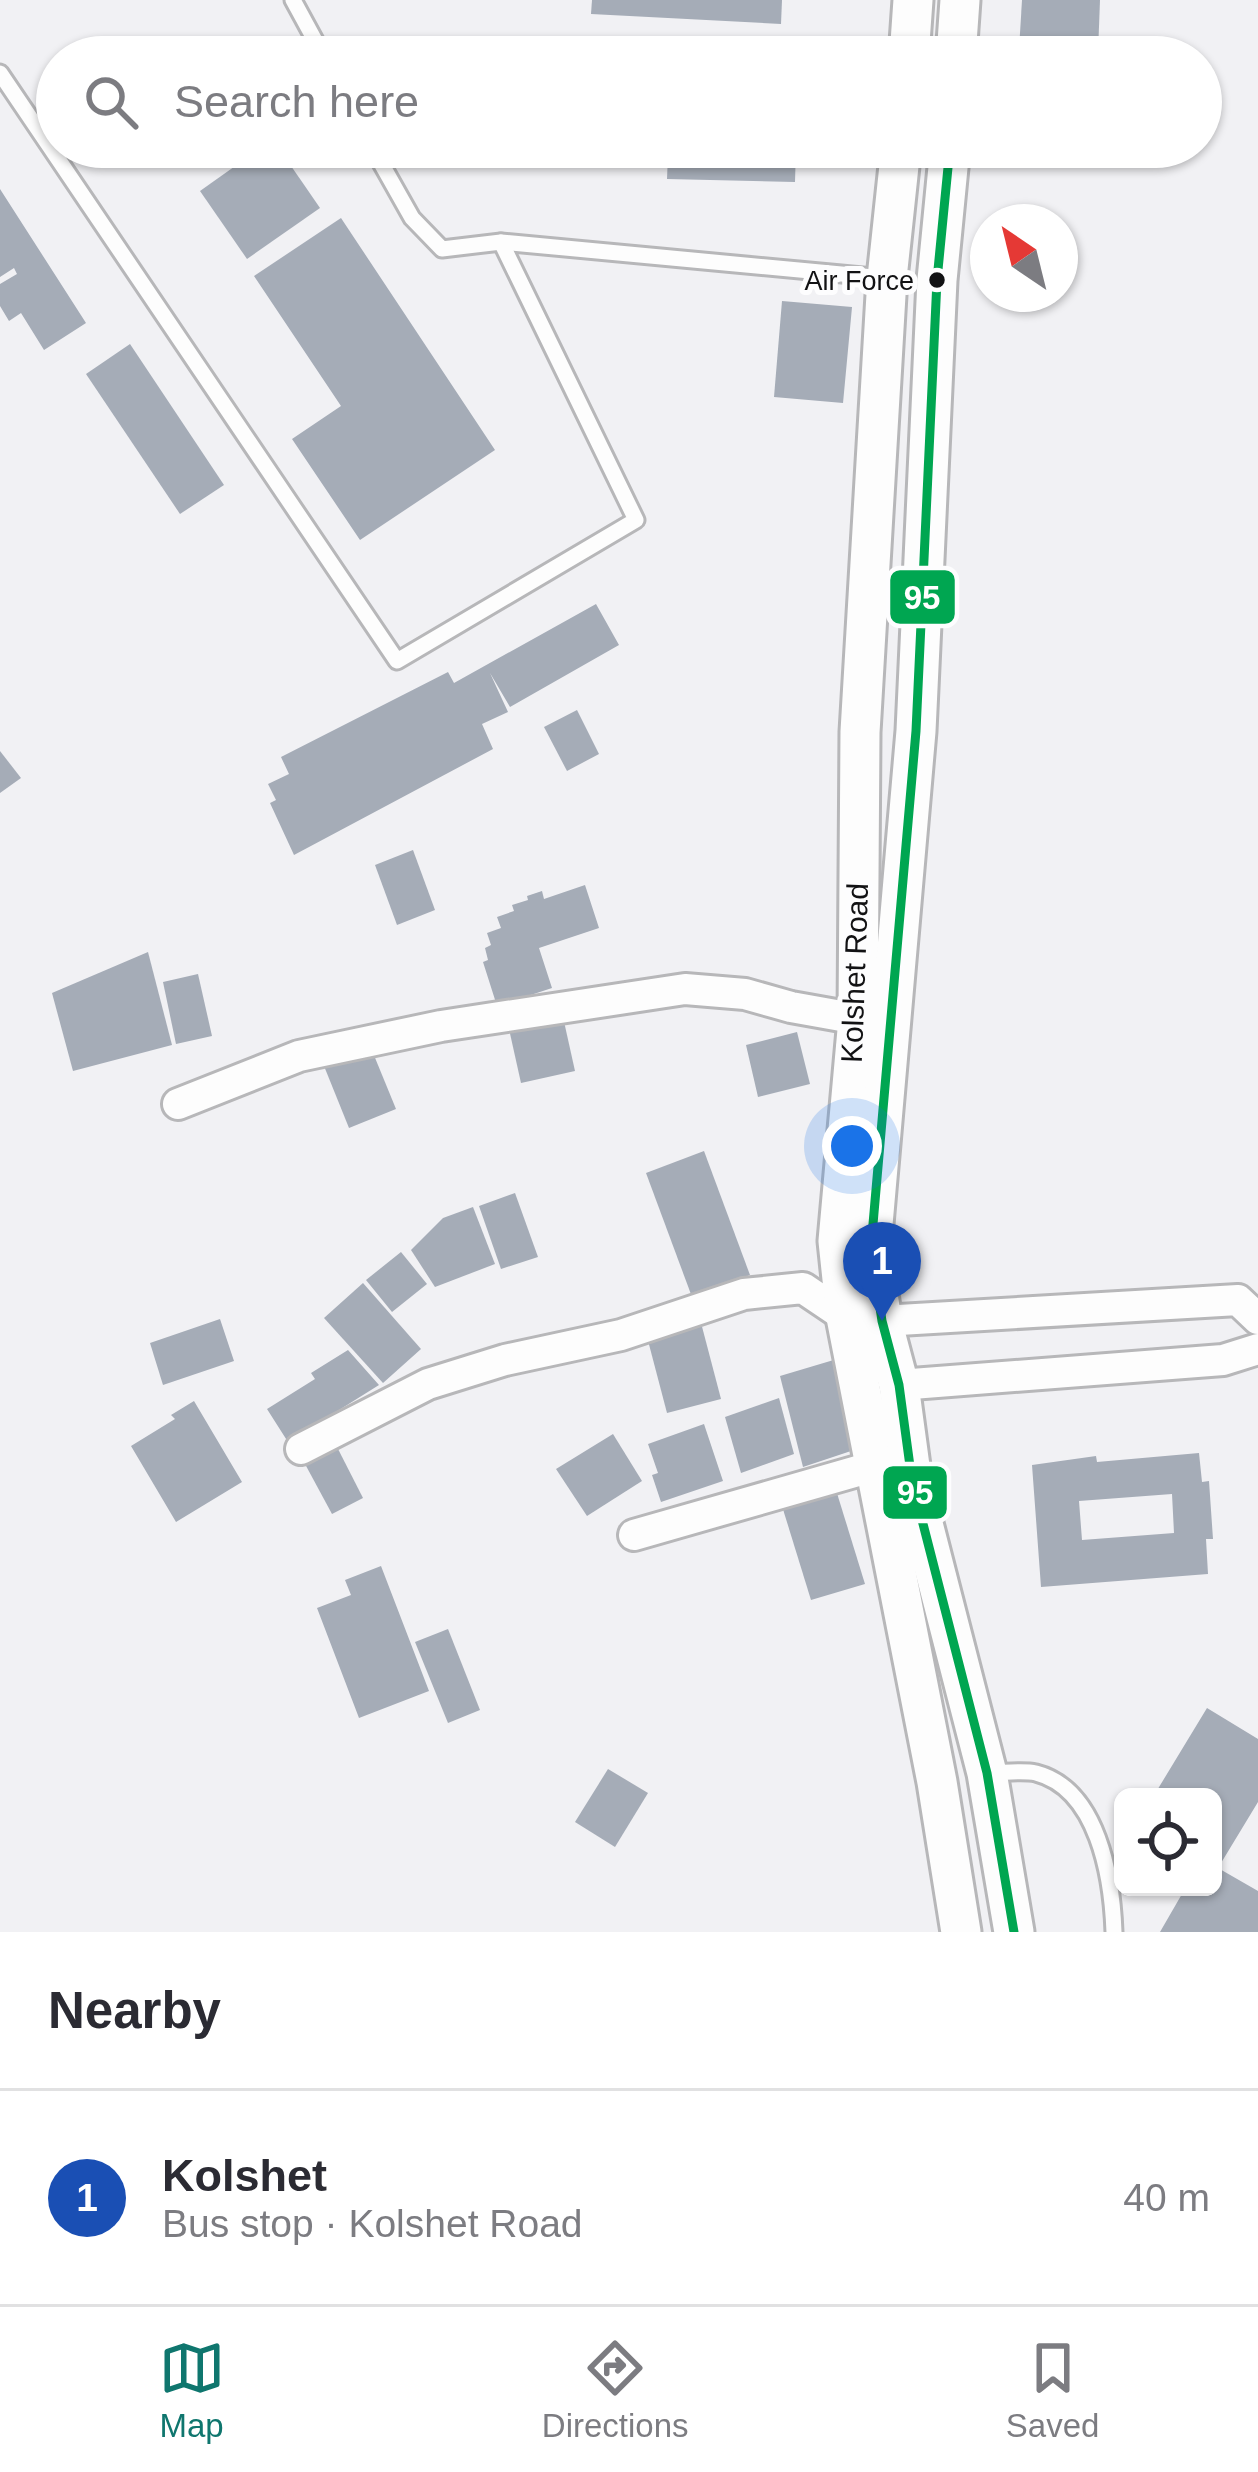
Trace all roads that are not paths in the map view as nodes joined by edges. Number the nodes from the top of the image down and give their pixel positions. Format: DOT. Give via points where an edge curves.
graph roads {
  1 [pos="293,0"];
  2 [pos="913,0"];
  3 [pos="960,0"];
  4 [pos="312,36"];
  5 [pos="910,36"];
  6 [pos="957,36"];
  7 [pos="0,73"];
  8 [pos="36,126"];
  9 [pos="64,168"];
  10 [pos="384,168"];
  11 [pos="899,168"];
  12 [pos="948,168"];
  13 [pos="501,242"];
  14 [pos="887,278"];
  15 [pos="938,280"];
  16 [pos="876,1018"];
  17 [pos="178,1104"];
  18 [pos="1258,1318"];
  19 [pos="864,1319"];
  20 [pos="1258,1349"];
  21 [pos="899,1385"];
  22 [pos="301,1449"];
  23 [pos="874,1469"];
  24 [pos="634,1535"];
  25 [pos="987,1773"];
  26 [pos="938,1782"];
  27 [pos="962,1932"];
  28 [pos="1014,1932"];
  29 [pos="1114,1932"];
  1 -- 4 [label="lane"];
  2 -- 5 [label="street"];
  3 -- 6 [label="street"];
  7 -- 8 [label="lane"];
  9 -- 13 [label="lane" via="397,661 635,520"];
  10 -- 13 [label="lane" via="412,218 442,249"];
  11 -- 14 [label="street, Kolshet Road"];
  12 -- 15 [label="street, Kolshet Road"];
  13 -- 14 [label="lane"];
  14 -- 15 [label="street"];
  14 -- 16 [label="street, Kolshet Road" via="860,733"];
  15 -- 16 [label="street, Kolshet Road" via="916,730"];
  16 -- 17 [label="street" via="685,988 299,1056"];
  16 -- 19 [label="street, Kolshet Road"];
  18 -- 19 [label="street" via="1238,1300"];
  19 -- 21 [label="street, Kolshet Road"];
  19 -- 22 [label="street" via="803,1288 744,1294 622,1335 428,1384"];
  19 -- 23 [label="street, Kolshet Road"];
  20 -- 21 [label="street" via="1222,1360"];
  21 -- 25 [label="street, Kolshet Road" via="912,1481"];
  23 -- 24 [label="street"];
  23 -- 26 [label="street, Kolshet Road"];
  25 -- 26 [label="street"];
  25 -- 28 [label="street, Kolshet Road"];
  25 -- 29 [label="lane" via="1033,1772 1079,1799 1108,1881"];
  26 -- 27 [label="street, Kolshet Road"];
}
